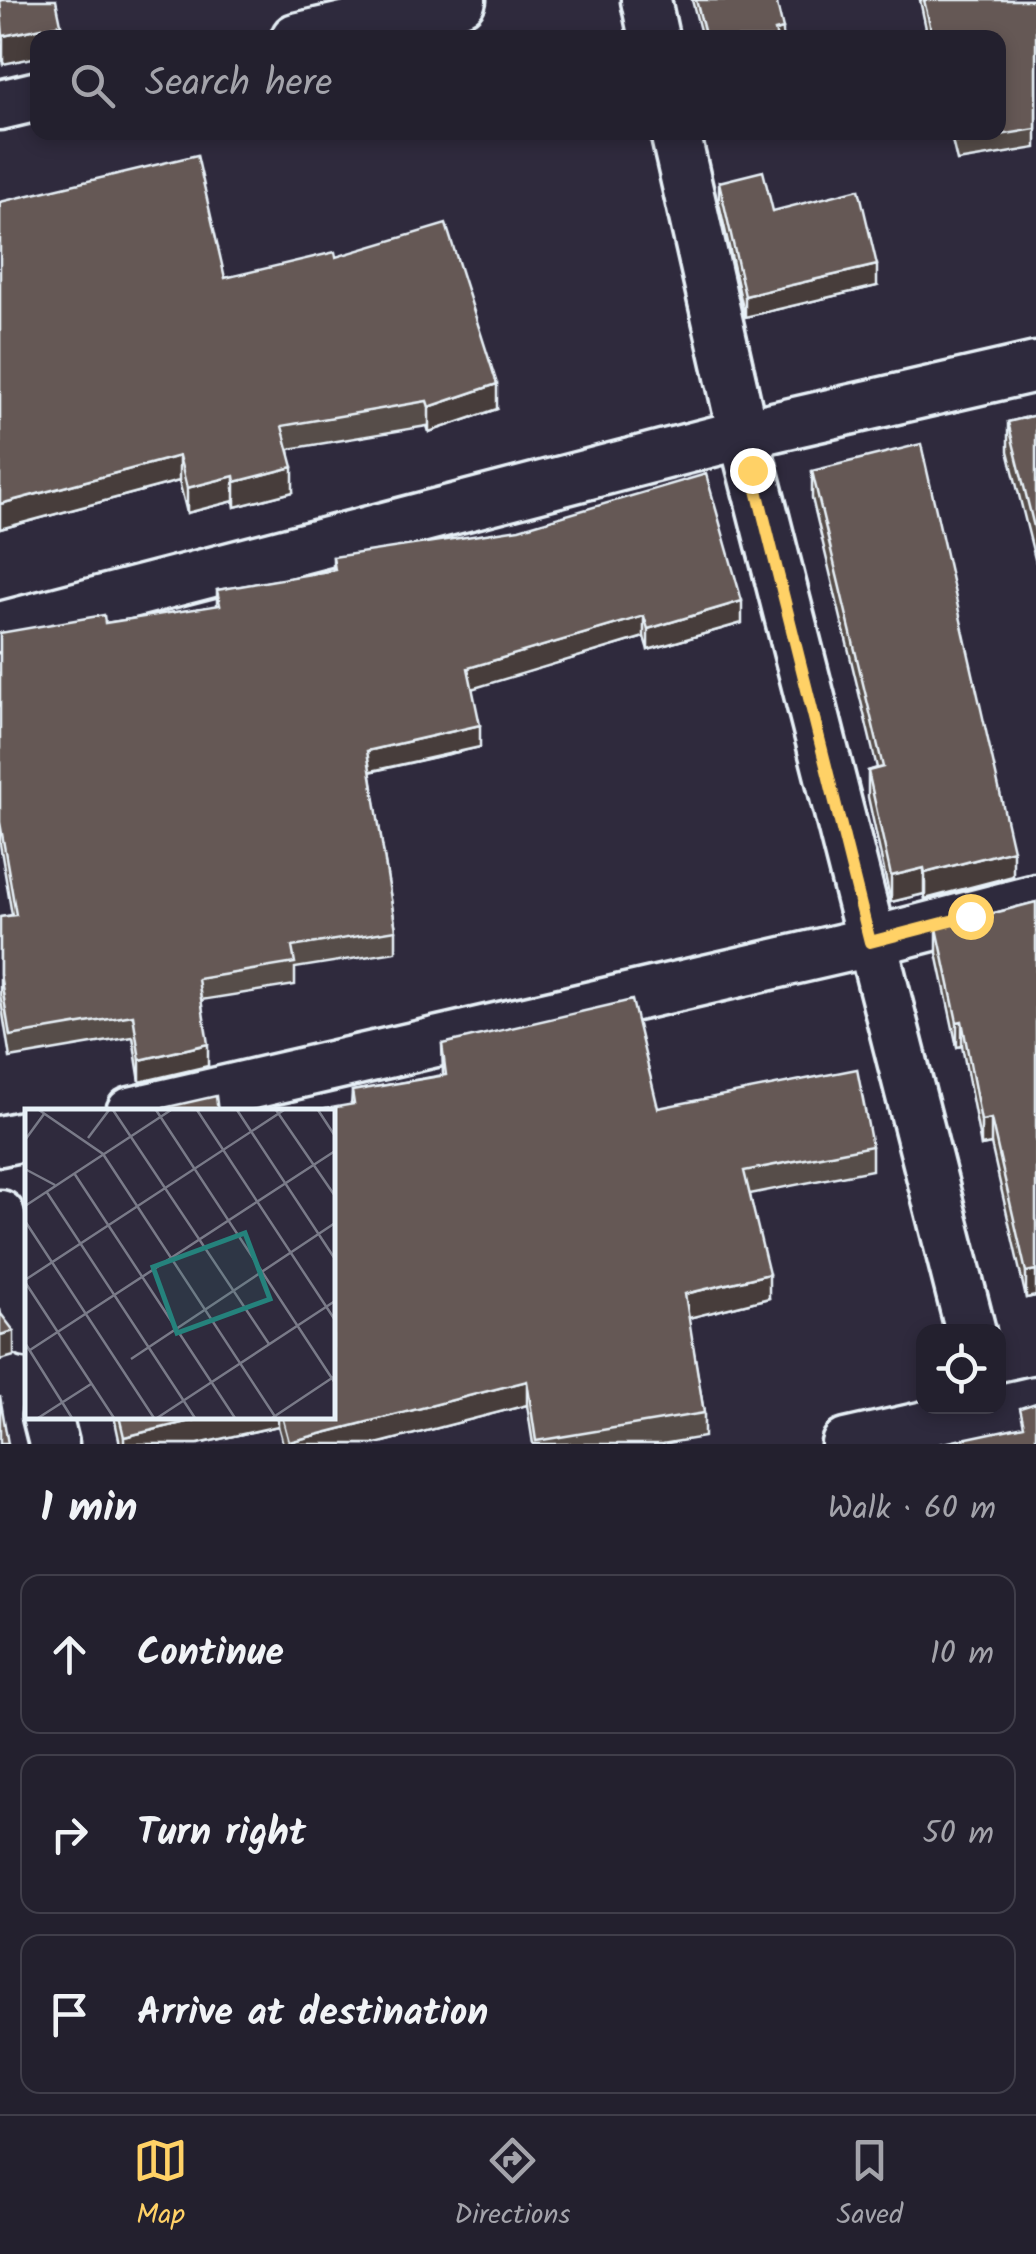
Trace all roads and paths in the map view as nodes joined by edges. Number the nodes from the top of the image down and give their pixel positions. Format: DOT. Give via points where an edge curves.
graph roads {
  1 [pos="461,0"];
  2 [pos="646,0"];
  3 [pos="331,30"];
  4 [pos="652,30"];
  5 [pos="30,98"];
  6 [pos="0,104"];
  7 [pos="678,140"];
  8 [pos="1036,367"];
  9 [pos="744,434"];
  10 [pos="0,627"];
  11 [pos="1036,899"];
  12 [pos="870,942"];
  13 [pos="143,1109"];
  14 [pos="25,1136"];
  15 [pos="0,1142"];
  16 [pos="0,1215"];
  17 [pos="25,1320"];
  18 [pos="969,1324"];
  19 [pos="1004,1416"];
  20 [pos="48,1419"];
  21 [pos="54,1444"];
  22 [pos="846,1444"];
  1 -- 3 [label="street"];
  2 -- 4 [label="street"];
  5 -- 6 [label="street"];
  7 -- 9 [label="street"];
  8 -- 9 [label="street"];
  9 -- 10 [label="street"];
  9 -- 12 [label="street"];
  11 -- 12 [label="street"];
  12 -- 13 [label="street"];
  12 -- 18 [label="street"];
  14 -- 15 [label="street"];
  16 -- 17 [label="street"];
  19 -- 22 [label="street"];
  20 -- 21 [label="street"];
}
